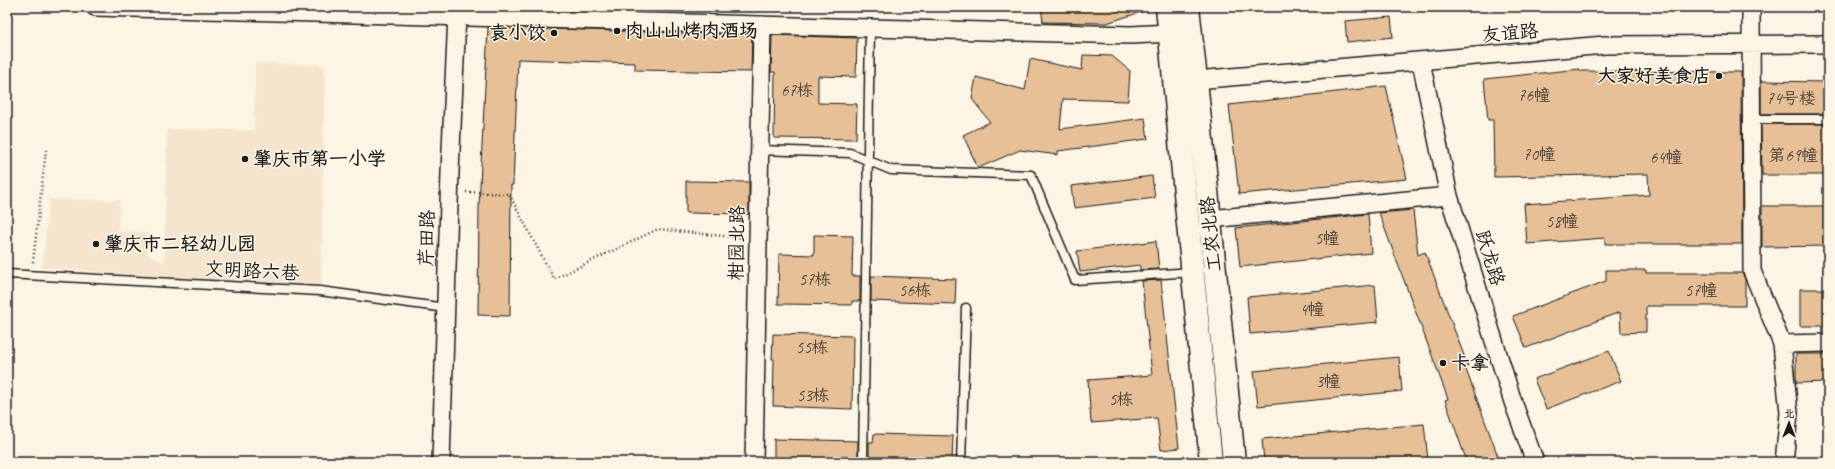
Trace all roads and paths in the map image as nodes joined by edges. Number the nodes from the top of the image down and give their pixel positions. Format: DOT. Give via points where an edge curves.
graph roads {
  1 [pos="96,7"];
  2 [pos="1167,7"];
  3 [pos="1188,7"];
  4 [pos="1751,7"];
  5 [pos="457,15"];
  6 [pos="762,25"];
  7 [pos="870,28"];
  8 [pos="1170,33"];
  9 [pos="1750,44"];
  10 [pos="1828,44"];
  11 [pos="1421,62"];
  12 [pos="1196,80"];
  13 [pos="1828,119"];
  14 [pos="1751,120"];
  15 [pos="46,150"];
  16 [pos="760,150"];
  17 [pos="869,162"];
  18 [pos="449,190"];
  19 [pos="1449,196"];
  20 [pos="1210,219"];
  21 [pos="758,240"];
  22 [pos="1193,272"];
  23 [pos="7,274"];
  24 [pos="32,275"];
  25 [pos="446,308"];
  26 [pos="966,308"];
  27 [pos="1828,343"];
  28 [pos="1782,344"];
  29 [pos="441,462"];
  30 [pos="754,462"];
  31 [pos="863,462"];
  32 [pos="961,462"];
  33 [pos="1211,462"];
  34 [pos="1234,462"];
  35 [pos="1535,462"];
  36 [pos="1784,462"];
  1 -- 5 [label="street"];
  2 -- 8 [label="street, 工农北路"];
  3 -- 12 [label="street, 工农北路"];
  4 -- 9 [label="street"];
  5 -- 6 [label="street"];
  5 -- 18 [label="street, 芹田路"];
  6 -- 7 [label="street"];
  6 -- 16 [label="street, 柑园北路"];
  7 -- 8 [label="street" via="1131,35"];
  7 -- 17 [label="lane"];
  8 -- 22 [label="street, 工农北路"];
  9 -- 10 [label="street, 友谊路"];
  9 -- 11 [label="street, 友谊路" via="1605,45"];
  9 -- 14 [label="street"];
  11 -- 12 [label="street, 友谊路"];
  11 -- 19 [label="street, 跃龙路"];
  12 -- 20 [label="street, 工农北路"];
  13 -- 14 [label="lane"];
  14 -- 28 [label="street" via="1752,271"];
  15 -- 24 [label="path"];
  16 -- 17 [label="lane" via="850,153"];
  16 -- 21 [label="street, 柑园北路"];
  17 -- 22 [label="lane" via="891,170 1031,175 1076,280"];
  17 -- 31 [label="lane"];
  18 -- 21 [label="path" via="509,194 554,279 658,229"];
  18 -- 25 [label="street, 芹田路"];
  19 -- 20 [label="street"];
  19 -- 35 [label="street, 跃龙路" via="1513,402"];
  20 -- 34 [label="street, 工农北路"];
  21 -- 30 [label="street, 柑园北路"];
  22 -- 33 [label="street, 工农北路"];
  23 -- 24 [label="lane, 文明路六巷"];
  24 -- 25 [label="lane, 文明路六巷" via="320,291"];
  25 -- 29 [label="street, 芹田路"];
  26 -- 32 [label="lane"];
  27 -- 28 [label="street"];
  28 -- 36 [label="street" via="1789,413"];
}
